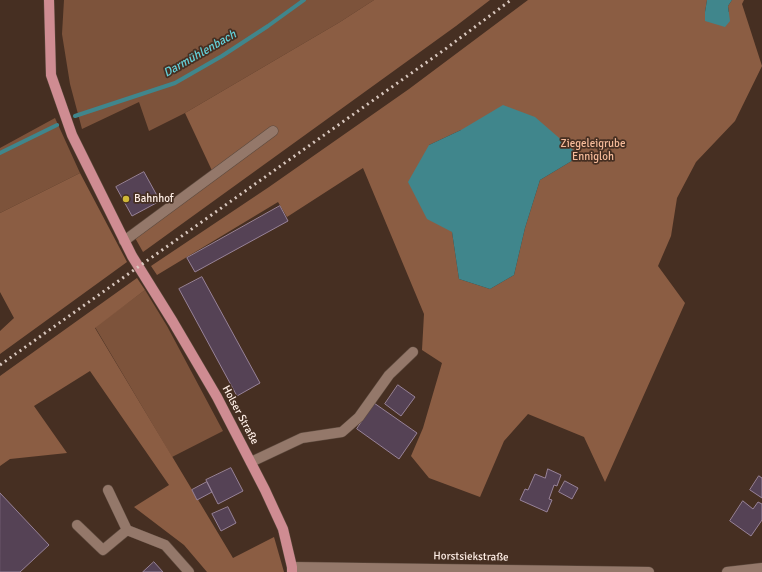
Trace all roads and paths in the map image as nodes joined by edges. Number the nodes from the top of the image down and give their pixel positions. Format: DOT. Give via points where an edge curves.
graph roads {
  1 [pos="49,0"];
  2 [pos="273,131"];
  3 [pos="124,241"];
  4 [pos="413,352"];
  5 [pos="251,462"];
  6 [pos="108,490"];
  7 [pos="77,525"];
  8 [pos="127,530"];
  9 [pos="762,568"];
  10 [pos="292,569"];
  11 [pos="189,572"];
  12 [pos="649,572"];
  13 [pos="727,572"];
  1 -- 3 [label="main road, Holser Straße" via="51,74 72,134"];
  2 -- 3 [label="street"];
  3 -- 5 [label="main road, Holser Straße" via="217,397"];
  4 -- 5 [label="street" via="389,374 359,417 342,432 302,438"];
  5 -- 10 [label="main road, Holser Straße" via="283,529"];
  6 -- 8 [label="street"];
  7 -- 8 [label="street" via="103,550"];
  8 -- 11 [label="street" via="165,545"];
  9 -- 13 [label="street"];
  10 -- 12 [label="street, Horstsiekstraße"];
}
